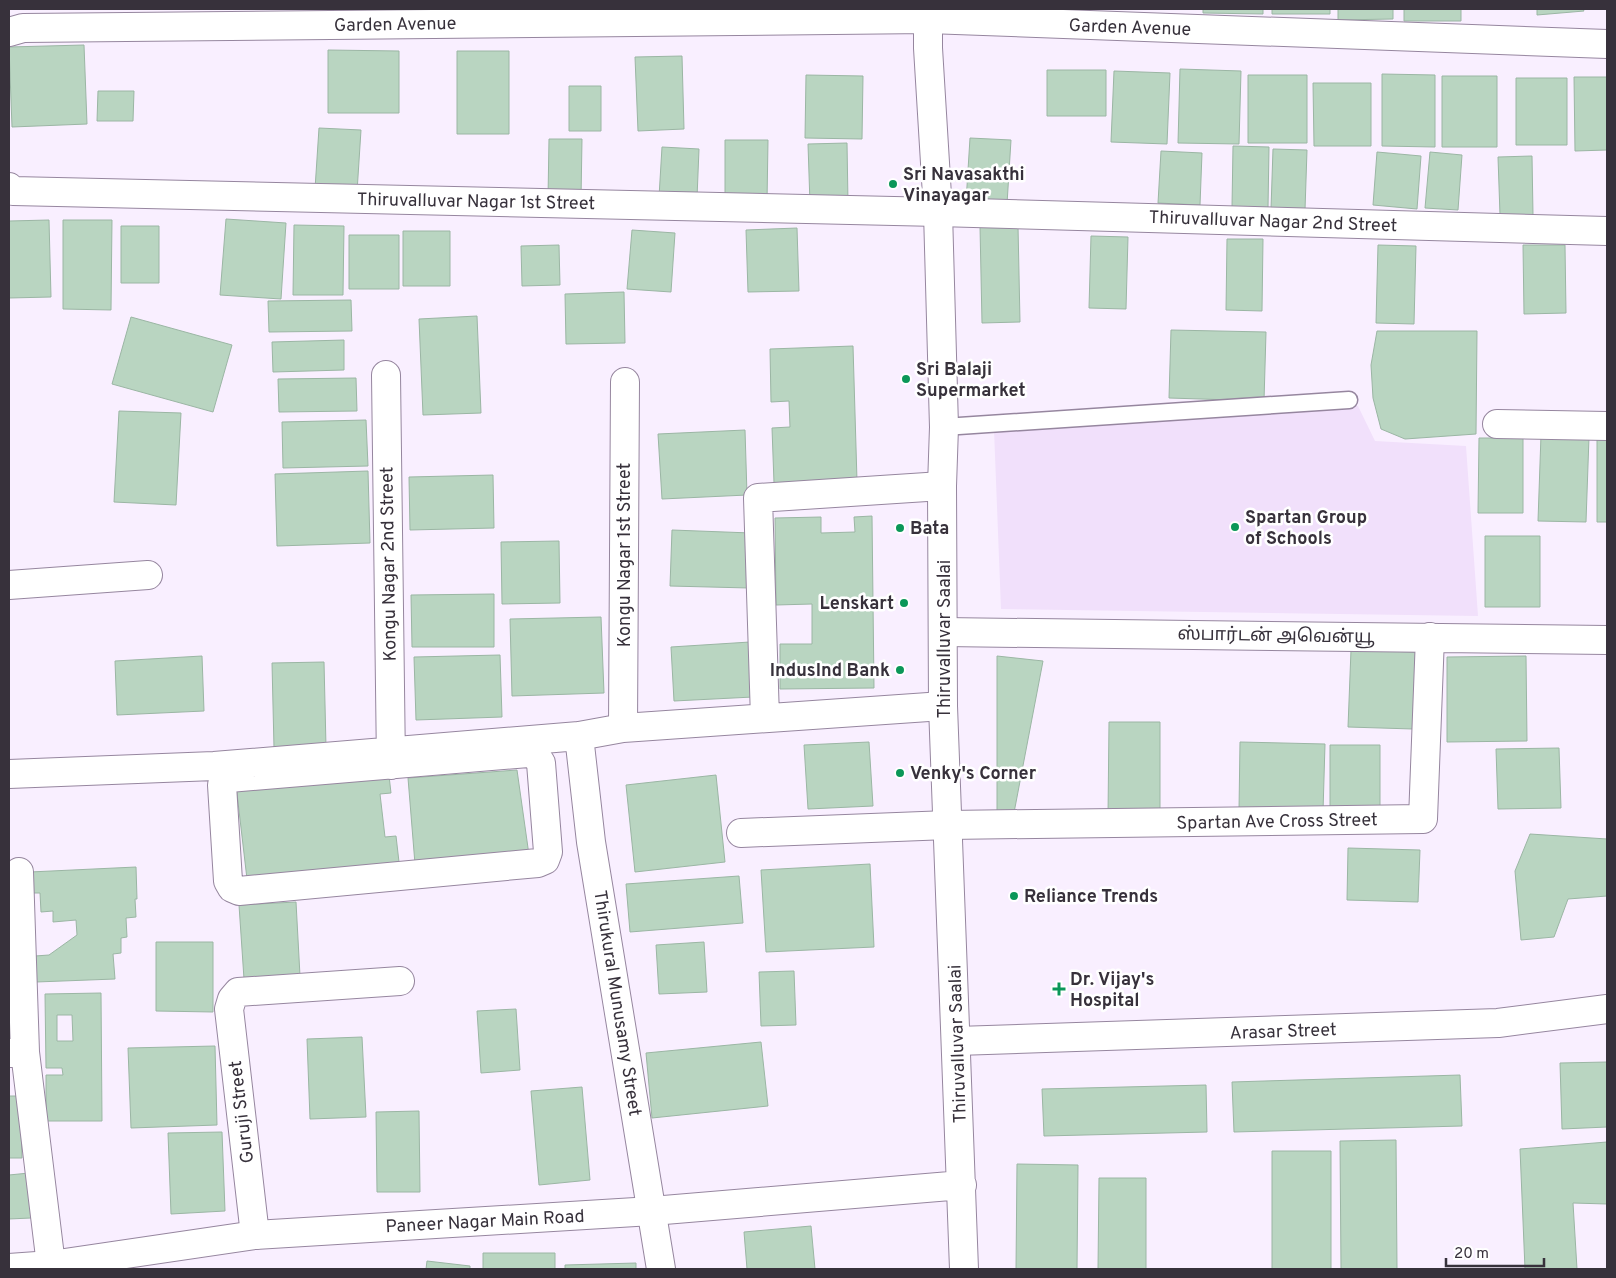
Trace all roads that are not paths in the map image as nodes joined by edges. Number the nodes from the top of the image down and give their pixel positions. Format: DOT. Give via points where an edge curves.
graph roads {
  1 [pos="928,14"];
  2 [pos="18,23"];
  3 [pos="1607,44"];
  4 [pos="11,189"];
  5 [pos="938,212"];
  6 [pos="1607,231"];
  7 [pos="386,375"];
  8 [pos="625,382"];
  9 [pos="1349,400"];
  10 [pos="1497,424"];
  11 [pos="1607,426"];
  12 [pos="944,427"];
  13 [pos="942,486"];
  14 [pos="148,575"];
  15 [pos="9,585"];
  16 [pos="944,632"];
  17 [pos="1430,637"];
  18 [pos="1607,640"];
  19 [pos="943,706"];
  20 [pos="765,718"];
  21 [pos="623,728"];
  22 [pos="579,736"];
  23 [pos="391,758"];
  24 [pos="9,774"];
  25 [pos="587,812"];
  26 [pos="544,816"];
  27 [pos="948,825"];
  28 [pos="742,833"];
  29 [pos="19,872"];
  30 [pos="400,981"];
  31 [pos="1607,1009"];
  32 [pos="957,1042"];
  33 [pos="17,1053"];
  34 [pos="962,1185"];
  35 [pos="652,1211"];
  36 [pos="255,1235"];
  37 [pos="51,1265"];
  38 [pos="9,1268"];
  39 [pos="661,1269"];
  40 [pos="964,1269"];
  1 -- 2 [label="street, Garden Avenue"];
  1 -- 3 [label="street, Garden Avenue"];
  1 -- 5 [label="street, Thiruvalluvar Saalai"];
  4 -- 5 [label="street, Thiruvalluvar Nagar 1st Street"];
  5 -- 6 [label="street, Thiruvalluvar Nagar 2nd Street"];
  5 -- 12 [label="street, Thiruvalluvar Saalai"];
  7 -- 23 [label="street, Kongu Nagar 2nd Street"];
  8 -- 21 [label="street, Kongu Nagar 1st Street"];
  9 -- 12 [label="lane"];
  10 -- 11 [label="street"];
  12 -- 13 [label="street, Thiruvalluvar Saalai"];
  13 -- 16 [label="street, Thiruvalluvar Saalai"];
  13 -- 20 [label="street" via="758,498"];
  14 -- 15 [label="street"];
  16 -- 17 [label="street, ஸ்பார்டன் அவென்யூ"];
  16 -- 19 [label="street, Thiruvalluvar Saalai"];
  17 -- 18 [label="street, ஸ்பார்டன் அவென்யூ"];
  17 -- 27 [label="street, Spartan Ave Cross Street" via="1423,820"];
  19 -- 20 [label="street"];
  19 -- 27 [label="street, Thiruvalluvar Saalai"];
  20 -- 21 [label="street"];
  21 -- 22 [label="street"];
  22 -- 23 [label="street"];
  22 -- 25 [label="street, Thirukural Munusamy Street"];
  23 -- 24 [label="street"];
  23 -- 26 [label="street" via="528,753 536,756 541,763"];
  23 -- 26 [label="street" via="224,780 228,881 232,888 239,891 538,863 545,860 548,852"];
  25 -- 26 [label="street"];
  25 -- 35 [label="street, Thirukural Munusamy Street"];
  27 -- 28 [label="street"];
  27 -- 32 [label="street, Thiruvalluvar Saalai"];
  29 -- 33 [label="street"];
  30 -- 36 [label="street, Guruji Street" via="238,992 232,999 229,1009"];
  31 -- 32 [label="street, Arasar Street" via="1498,1023"];
  32 -- 34 [label="street, Thiruvalluvar Saalai"];
  33 -- 37 [label="street"];
  34 -- 35 [label="street, Paneer Nagar Main Road"];
  34 -- 40 [label="street, Thiruvalluvar Saalai"];
  35 -- 36 [label="street, Paneer Nagar Main Road"];
  35 -- 39 [label="street, Thirukural Munusamy Street"];
  36 -- 37 [label="street, Paneer Nagar Main Road"];
  37 -- 38 [label="street, Paneer Nagar Main Road"];
}
